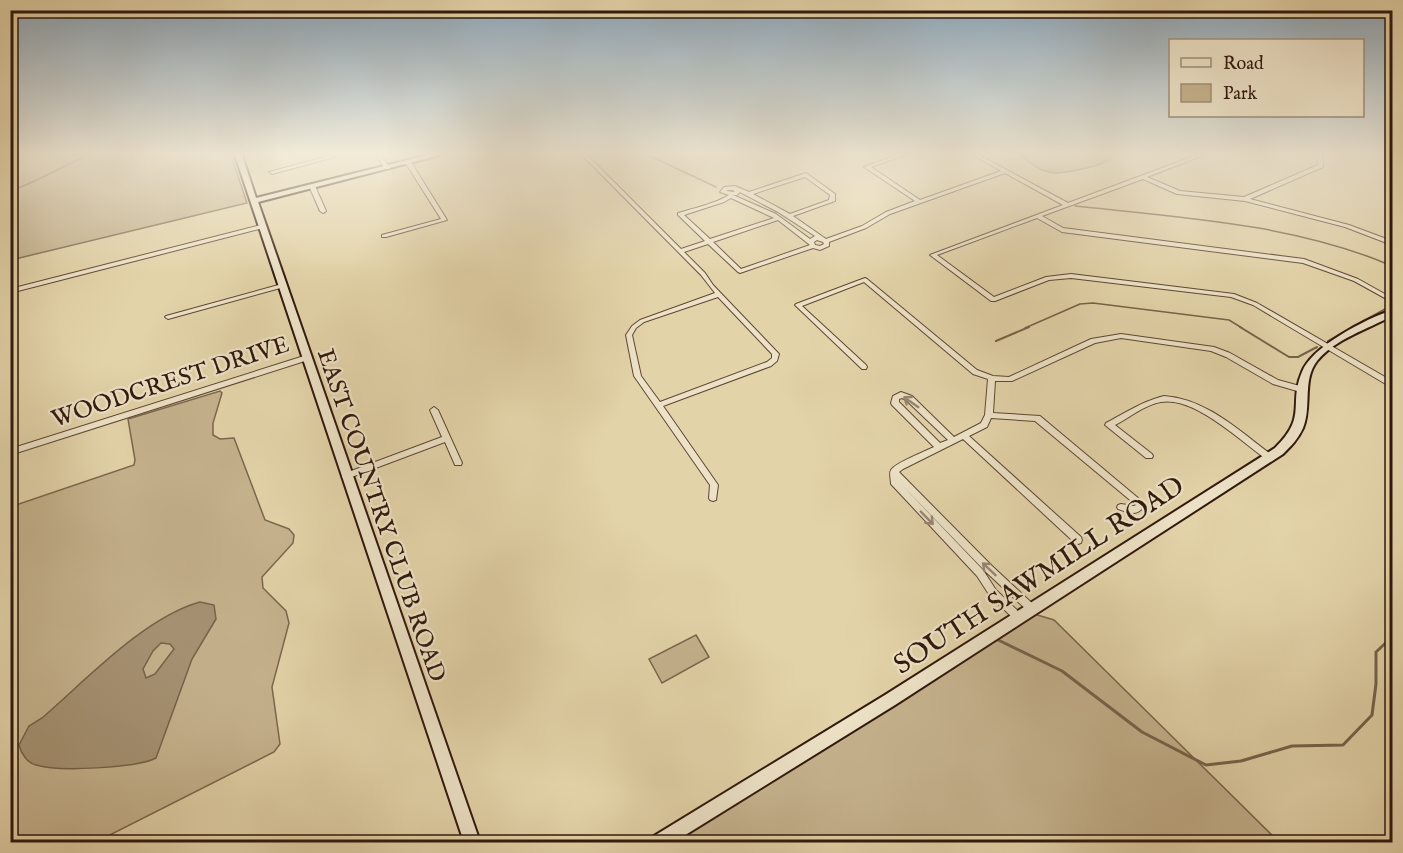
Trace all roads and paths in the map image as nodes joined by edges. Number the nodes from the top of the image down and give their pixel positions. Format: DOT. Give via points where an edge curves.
graph roads {
  1 [pos="251,195"];
  2 [pos="277,195"];
  3 [pos="316,195"];
  4 [pos="428,195"];
  5 [pos="624,195"];
  6 [pos="729,195"];
  7 [pos="750,195"];
  8 [pos="833,195"];
  9 [pos="909,195"];
  10 [pos="936,195"];
  11 [pos="1050,195"];
  12 [pos="1095,195"];
  13 [pos="1199,195"];
  14 [pos="1255,195"];
  15 [pos="1245,199"];
  16 [pos="253,201"];
  17 [pos="918,201"];
  18 [pos="1068,205"];
  19 [pos="323,211"];
  20 [pos="791,215"];
  21 [pos="1037,216"];
  22 [pos="779,218"];
  23 [pos="261,227"];
  24 [pos="384,236"];
  25 [pos="824,240"];
  26 [pos="709,242"];
  27 [pos="1392,243"];
  28 [pos="812,244"];
  29 [pos="680,251"];
  30 [pos="282,286"];
  31 [pos="10,291"];
  32 [pos="719,294"];
  33 [pos="1392,300"];
  34 [pos="1392,313"];
  35 [pos="168,317"];
  36 [pos="1329,347"];
  37 [pos="306,358"];
  38 [pos="864,368"];
  39 [pos="992,378"];
  40 [pos="1392,384"];
  41 [pos="1304,390"];
  42 [pos="658,405"];
  43 [pos="434,410"];
  44 [pos="989,415"];
  45 [pos="965,436"];
  46 [pos="447,438"];
  47 [pos="954,441"];
  48 [pos="940,447"];
  49 [pos="10,452"];
  50 [pos="1149,456"];
  51 [pos="1269,457"];
  52 [pos="458,463"];
  53 [pos="894,472"];
  54 [pos="346,476"];
  55 [pos="713,498"];
  56 [pos="1121,507"];
  57 [pos="1078,540"];
  58 [pos="1032,609"];
  59 [pos="1018,617"];
  60 [pos="471,843"];
  61 [pos="660,843"];
  1 -- 16 [label="street, EAST COUNTRY CLUB ROAD"];
  2 -- 16 [label="street"];
  3 -- 19 [label="street"];
  4 -- 24 [label="street" via="444,220"];
  5 -- 29 [label="street"];
  6 -- 22 [label="street"];
  6 -- 26 [label="street" via="722,201 680,214"];
  7 -- 20 [label="street"];
  8 -- 20 [label="street" via="832,201"];
  9 -- 17 [label="street"];
  10 -- 17 [label="street"];
  11 -- 18 [label="street"];
  12 -- 18 [label="street"];
  13 -- 15 [label="street"];
  14 -- 15 [label="street"];
  15 -- 27 [label="street" via="1347,226"];
  16 -- 23 [label="street, EAST COUNTRY CLUB ROAD"];
  17 -- 25 [label="street" via="886,213 864,227"];
  18 -- 21 [label="street"];
  20 -- 25 [label="street"];
  21 -- 33 [label="street" via="1062,230 1304,261 1356,280"];
  21 -- 36 [label="street" via="933,255 993,300 1048,278 1071,276 1222,293 1255,304"];
  22 -- 26 [label="street"];
  22 -- 28 [label="street"];
  23 -- 30 [label="street, EAST COUNTRY CLUB ROAD"];
  23 -- 31 [label="street"];
  25 -- 28 [label="street" via="814,239"];
  26 -- 28 [label="street" via="740,271"];
  26 -- 29 [label="street"];
  29 -- 32 [label="street"];
  30 -- 35 [label="street"];
  30 -- 37 [label="street, EAST COUNTRY CLUB ROAD"];
  32 -- 42 [label="street" via="642,321 629,335 638,376"];
  32 -- 42 [label="street" via="775,351 775,359"];
  34 -- 36 [label="street, SOUTH SAWMILL ROAD"];
  36 -- 40 [label="street"];
  36 -- 41 [label="street, SOUTH SAWMILL ROAD" via="1313,361"];
  37 -- 49 [label="street, WOODCREST DRIVE"];
  37 -- 54 [label="street, EAST COUNTRY CLUB ROAD"];
  38 -- 39 [label="street" via="798,305 865,280 975,372"];
  39 -- 41 [label="street" via="1010,379 1093,341 1121,336 1212,349 1276,382"];
  39 -- 44 [label="street"];
  41 -- 51 [label="street, SOUTH SAWMILL ROAD" via="1298,430"];
  42 -- 55 [label="street" via="714,485"];
  43 -- 46 [label="street"];
  44 -- 45 [label="street" via="984,425"];
  44 -- 56 [label="street" via="1037,418 1141,505 1136,510"];
  45 -- 47 [label="street"];
  45 -- 57 [label="street"];
  46 -- 52 [label="street"];
  46 -- 54 [label="street"];
  47 -- 48 [label="street"];
  47 -- 48 [label="street, one-way" via="909,398 896,398 895,403"];
  48 -- 53 [label="street"];
  50 -- 51 [label="street" via="1109,425 1165,399 1203,411"];
  51 -- 58 [label="street, SOUTH SAWMILL ROAD"];
  58 -- 53 [label="street, one-way"];
  53 -- 59 [label="street, one-way" via="894,484"];
  54 -- 60 [label="street, EAST COUNTRY CLUB ROAD"];
  58 -- 59 [label="street, SOUTH SAWMILL ROAD"];
  59 -- 61 [label="street, SOUTH SAWMILL ROAD"];
}
